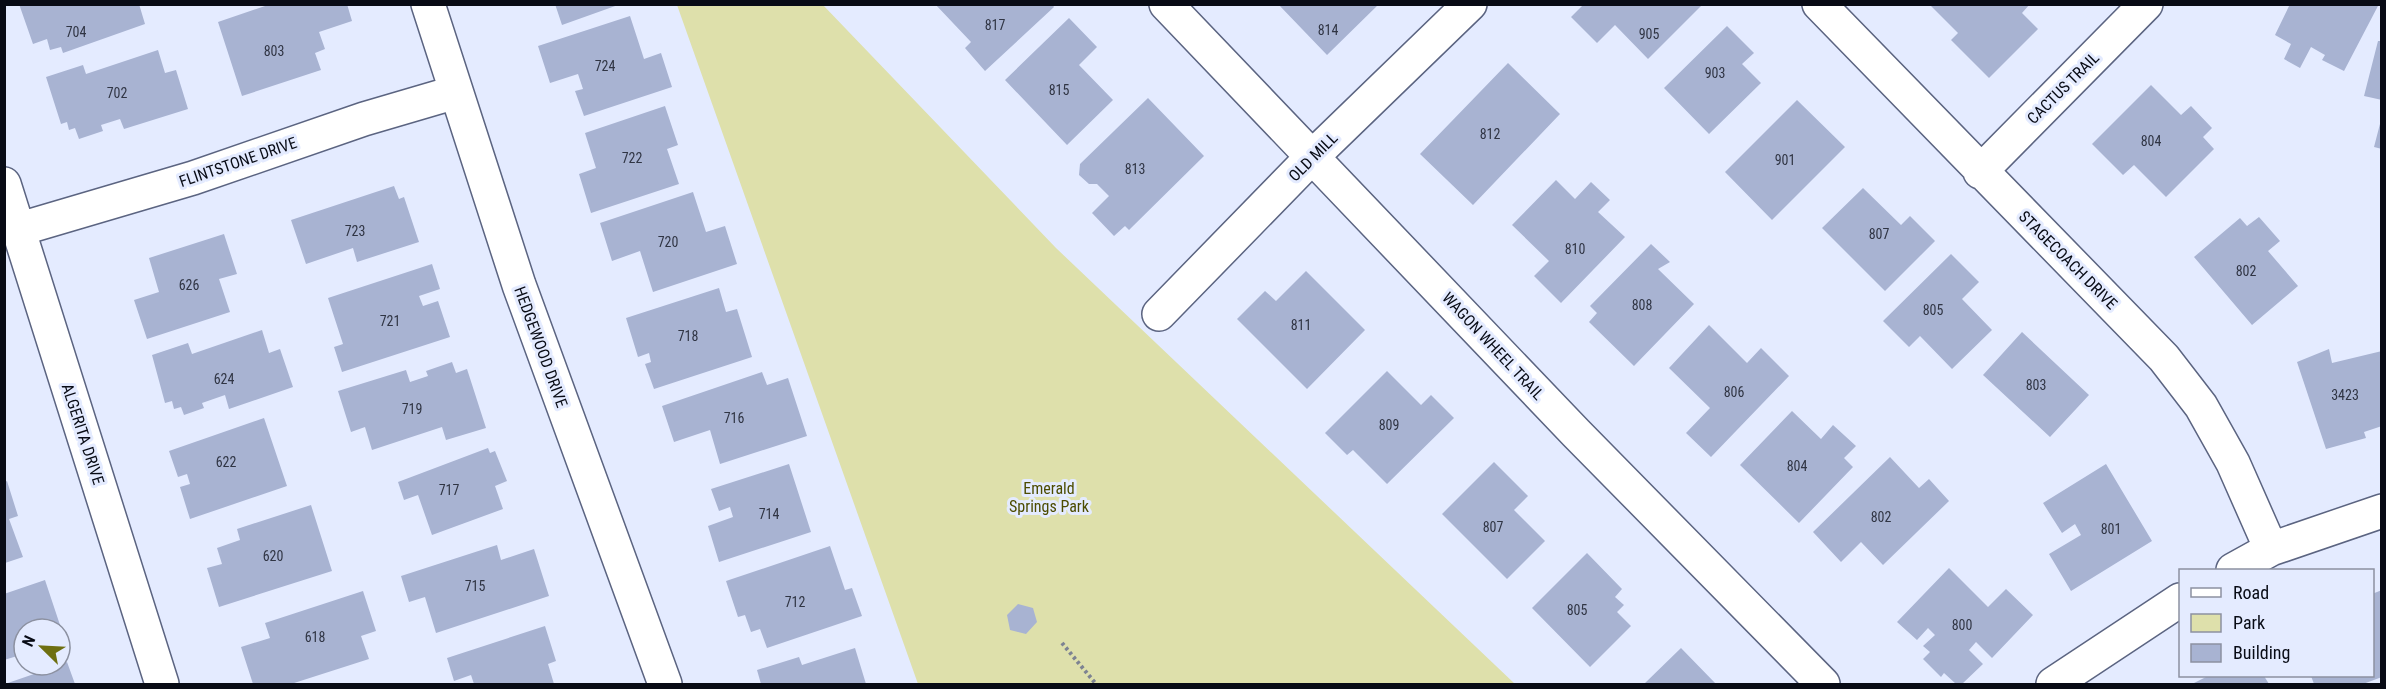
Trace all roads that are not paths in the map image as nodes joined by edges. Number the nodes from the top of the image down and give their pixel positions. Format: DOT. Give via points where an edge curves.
graph roads {
  1 [pos="428,4"];
  2 [pos="1166,4"];
  3 [pos="1470,4"];
  4 [pos="1820,4"];
  5 [pos="2146,4"];
  6 [pos="456,92"];
  7 [pos="1313,156"];
  8 [pos="1980,172"];
  9 [pos="4,184"];
  10 [pos="20,229"];
  11 [pos="1159,314"];
  12 [pos="2382,511"];
  13 [pos="2271,549"];
  14 [pos="2235,569"];
  15 [pos="2179,601"];
  16 [pos="162,684"];
  17 [pos="665,684"];
  18 [pos="1824,684"];
  19 [pos="2053,684"];
  1 -- 6 [label="street, HEDGEWOOD DRIVE"];
  2 -- 7 [label="street, WAGON WHEEL TRAIL"];
  3 -- 7 [label="street, OLD MILL"];
  4 -- 8 [label="street, STAGECOACH DRIVE"];
  5 -- 8 [label="street, CACTUS TRAIL"];
  6 -- 10 [label="street, FLINTSTONE DRIVE" via="193,178"];
  6 -- 17 [label="street, HEDGEWOOD DRIVE" via="519,285"];
  7 -- 11 [label="street, OLD MILL"];
  7 -- 18 [label="street, WAGON WHEEL TRAIL" via="1576,434"];
  8 -- 13 [label="street, STAGECOACH DRIVE" via="2164,358 2201,406 2233,463"];
  9 -- 10 [label="street, ALGERITA DRIVE"];
  10 -- 16 [label="street, ALGERITA DRIVE"];
  12 -- 13 [label="street"];
  13 -- 14 [label="street"];
  15 -- 19 [label="street"];
}
